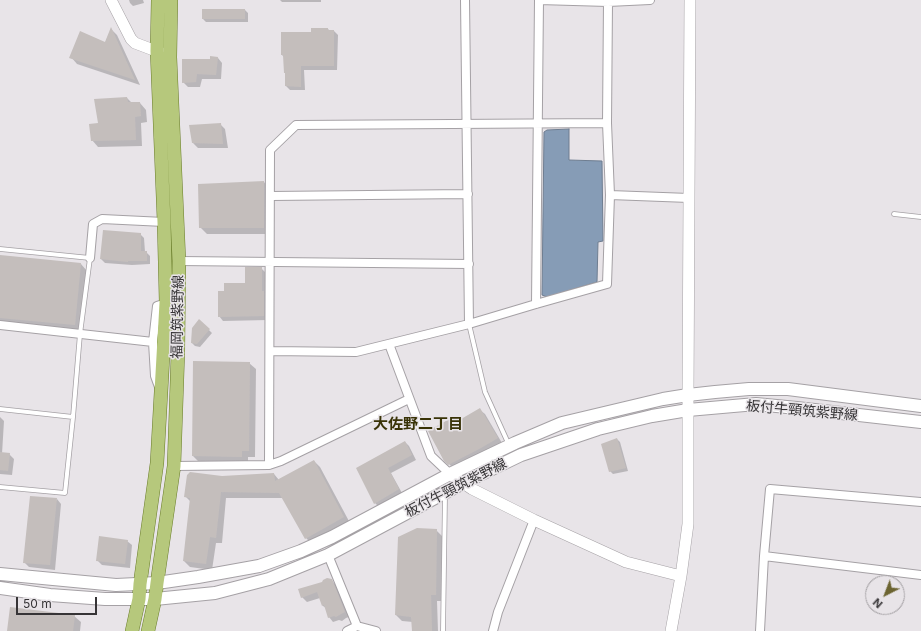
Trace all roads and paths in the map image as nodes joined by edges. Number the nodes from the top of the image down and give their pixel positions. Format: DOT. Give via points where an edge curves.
graph roads {
  1 [pos="111,0"];
  2 [pos="158,0"];
  3 [pos="171,0"];
  4 [pos="465,0"];
  5 [pos="650,0"];
  6 [pos="690,0"];
  7 [pos="608,2"];
  8 [pos="157,52"];
  9 [pos="170,57"];
  10 [pos="466,123"];
  11 [pos="538,123"];
  12 [pos="607,123"];
  13 [pos="468,194"];
  14 [pos="610,195"];
  15 [pos="271,196"];
  16 [pos="689,198"];
  17 [pos="894,214"];
  18 [pos="921,216"];
  19 [pos="164,222"];
  20 [pos="0,249"];
  21 [pos="90,258"];
  22 [pos="179,261"];
  23 [pos="270,261"];
  24 [pos="469,264"];
  25 [pos="166,303"];
  26 [pos="536,304"];
  27 [pos="470,324"];
  28 [pos="0,325"];
  29 [pos="80,334"];
  30 [pos="153,342"];
  31 [pos="389,344"];
  32 [pos="270,351"];
  33 [pos="161,390"];
  34 [pos="688,395"];
  35 [pos="409,399"];
  36 [pos="921,406"];
  37 [pos="0,409"];
  38 [pos="688,410"];
  39 [pos="73,417"];
  40 [pos="921,422"];
  41 [pos="510,445"];
  42 [pos="269,465"];
  43 [pos="174,466"];
  44 [pos="450,474"];
  45 [pos="463,483"];
  46 [pos="0,487"];
  47 [pos="445,493"];
  48 [pos="921,502"];
  49 [pos="534,520"];
  50 [pos="328,555"];
  51 [pos="764,556"];
  52 [pos="0,574"];
  53 [pos="921,574"];
  54 [pos="681,576"];
  55 [pos="157,583"];
  56 [pos="140,584"];
  57 [pos="0,588"];
  58 [pos="140,599"];
  59 [pos="155,600"];
  60 [pos="357,626"];
  61 [pos="132,631"];
  62 [pos="148,631"];
  63 [pos="347,631"];
  64 [pos="376,631"];
  65 [pos="443,631"];
  66 [pos="493,631"];
  67 [pos="671,631"];
  68 [pos="760,631"];
  1 -- 8 [label="street" via="131,39"];
  2 -- 8 [label="main road, 福岡筑紫野線"];
  3 -- 9 [label="main road, 福岡筑紫野線"];
  4 -- 10 [label="street"];
  5 -- 7 [label="street"];
  6 -- 16 [label="street"];
  7 -- 11 [label="street" via="539,0"];
  7 -- 12 [label="street"];
  8 -- 9 [label="street"];
  8 -- 19 [label="main road, 福岡筑紫野線"];
  9 -- 22 [label="main road, 福岡筑紫野線"];
  10 -- 11 [label="street"];
  10 -- 13 [label="street"];
  10 -- 15 [label="street" via="296,125 270,150"];
  11 -- 12 [label="street"];
  11 -- 26 [label="street"];
  12 -- 14 [label="street"];
  13 -- 15 [label="street"];
  13 -- 24 [label="street"];
  14 -- 16 [label="street"];
  14 -- 26 [label="street" via="608,284"];
  15 -- 23 [label="street"];
  16 -- 34 [label="street"];
  17 -- 18 [label="lane"];
  19 -- 21 [label="street" via="102,219 93,224"];
  19 -- 25 [label="main road, 福岡筑紫野線"];
  20 -- 21 [label="lane"];
  21 -- 29 [label="lane"];
  22 -- 23 [label="street"];
  22 -- 43 [label="main road, 福岡筑紫野線"];
  23 -- 24 [label="street"];
  23 -- 32 [label="street"];
  24 -- 27 [label="street"];
  25 -- 30 [label="street" via="157,306"];
  25 -- 33 [label="main road, 福岡筑紫野線"];
  26 -- 27 [label="street"];
  27 -- 31 [label="street"];
  27 -- 41 [label="lane" via="485,392"];
  28 -- 29 [label="street"];
  29 -- 30 [label="street"];
  29 -- 39 [label="lane"];
  30 -- 33 [label="street" via="155,376"];
  31 -- 32 [label="street" via="356,352"];
  31 -- 35 [label="street"];
  32 -- 42 [label="street"];
  33 -- 56 [label="main road, 福岡筑紫野線" via="157,463"];
  34 -- 36 [label="main road, 板付牛頸筑紫野線" via="749,389 788,389"];
  34 -- 38 [label="street"];
  34 -- 41 [label="main road, 板付牛頸筑紫野線" via="562,423"];
  35 -- 42 [label="street"];
  35 -- 44 [label="street" via="431,456"];
  37 -- 39 [label="lane"];
  38 -- 40 [label="main road, 板付牛頸筑紫野線" via="756,404"];
  38 -- 45 [label="main road, 板付牛頸筑紫野線" via="598,429 521,456"];
  38 -- 54 [label="street" via="688,524"];
  39 -- 46 [label="lane" via="64,493"];
  41 -- 44 [label="main road, 板付牛頸筑紫野線"];
  42 -- 43 [label="street"];
  43 -- 55 [label="main road, 福岡筑紫野線"];
  44 -- 45 [label="street"];
  44 -- 55 [label="main road, 板付牛頸筑紫野線" via="301,551 259,566"];
  45 -- 47 [label="main road, 板付牛頸筑紫野線"];
  45 -- 49 [label="street"];
  47 -- 50 [label="main road, 板付牛頸筑紫野線"];
  47 -- 65 [label="lane"];
  48 -- 51 [label="street" via="770,489"];
  49 -- 54 [label="street" via="626,562"];
  49 -- 66 [label="street"];
  50 -- 59 [label="main road, 板付牛頸筑紫野線" via="269,579 215,592"];
  50 -- 60 [label="street"];
  51 -- 53 [label="street"];
  51 -- 68 [label="street"];
  52 -- 56 [label="main road, 板付牛頸筑紫野線" via="116,585"];
  54 -- 67 [label="street"];
  55 -- 56 [label="main road, 板付牛頸筑紫野線"];
  55 -- 59 [label="main road, 福岡筑紫野線"];
  56 -- 58 [label="main road, 福岡筑紫野線"];
  57 -- 58 [label="main road, 板付牛頸筑紫野線" via="50,595"];
  58 -- 59 [label="main road, 板付牛頸筑紫野線"];
  58 -- 61 [label="main road, 福岡筑紫野線"];
  59 -- 62 [label="main road, 福岡筑紫野線"];
  60 -- 63 [label="street"];
  60 -- 64 [label="street"];
}
